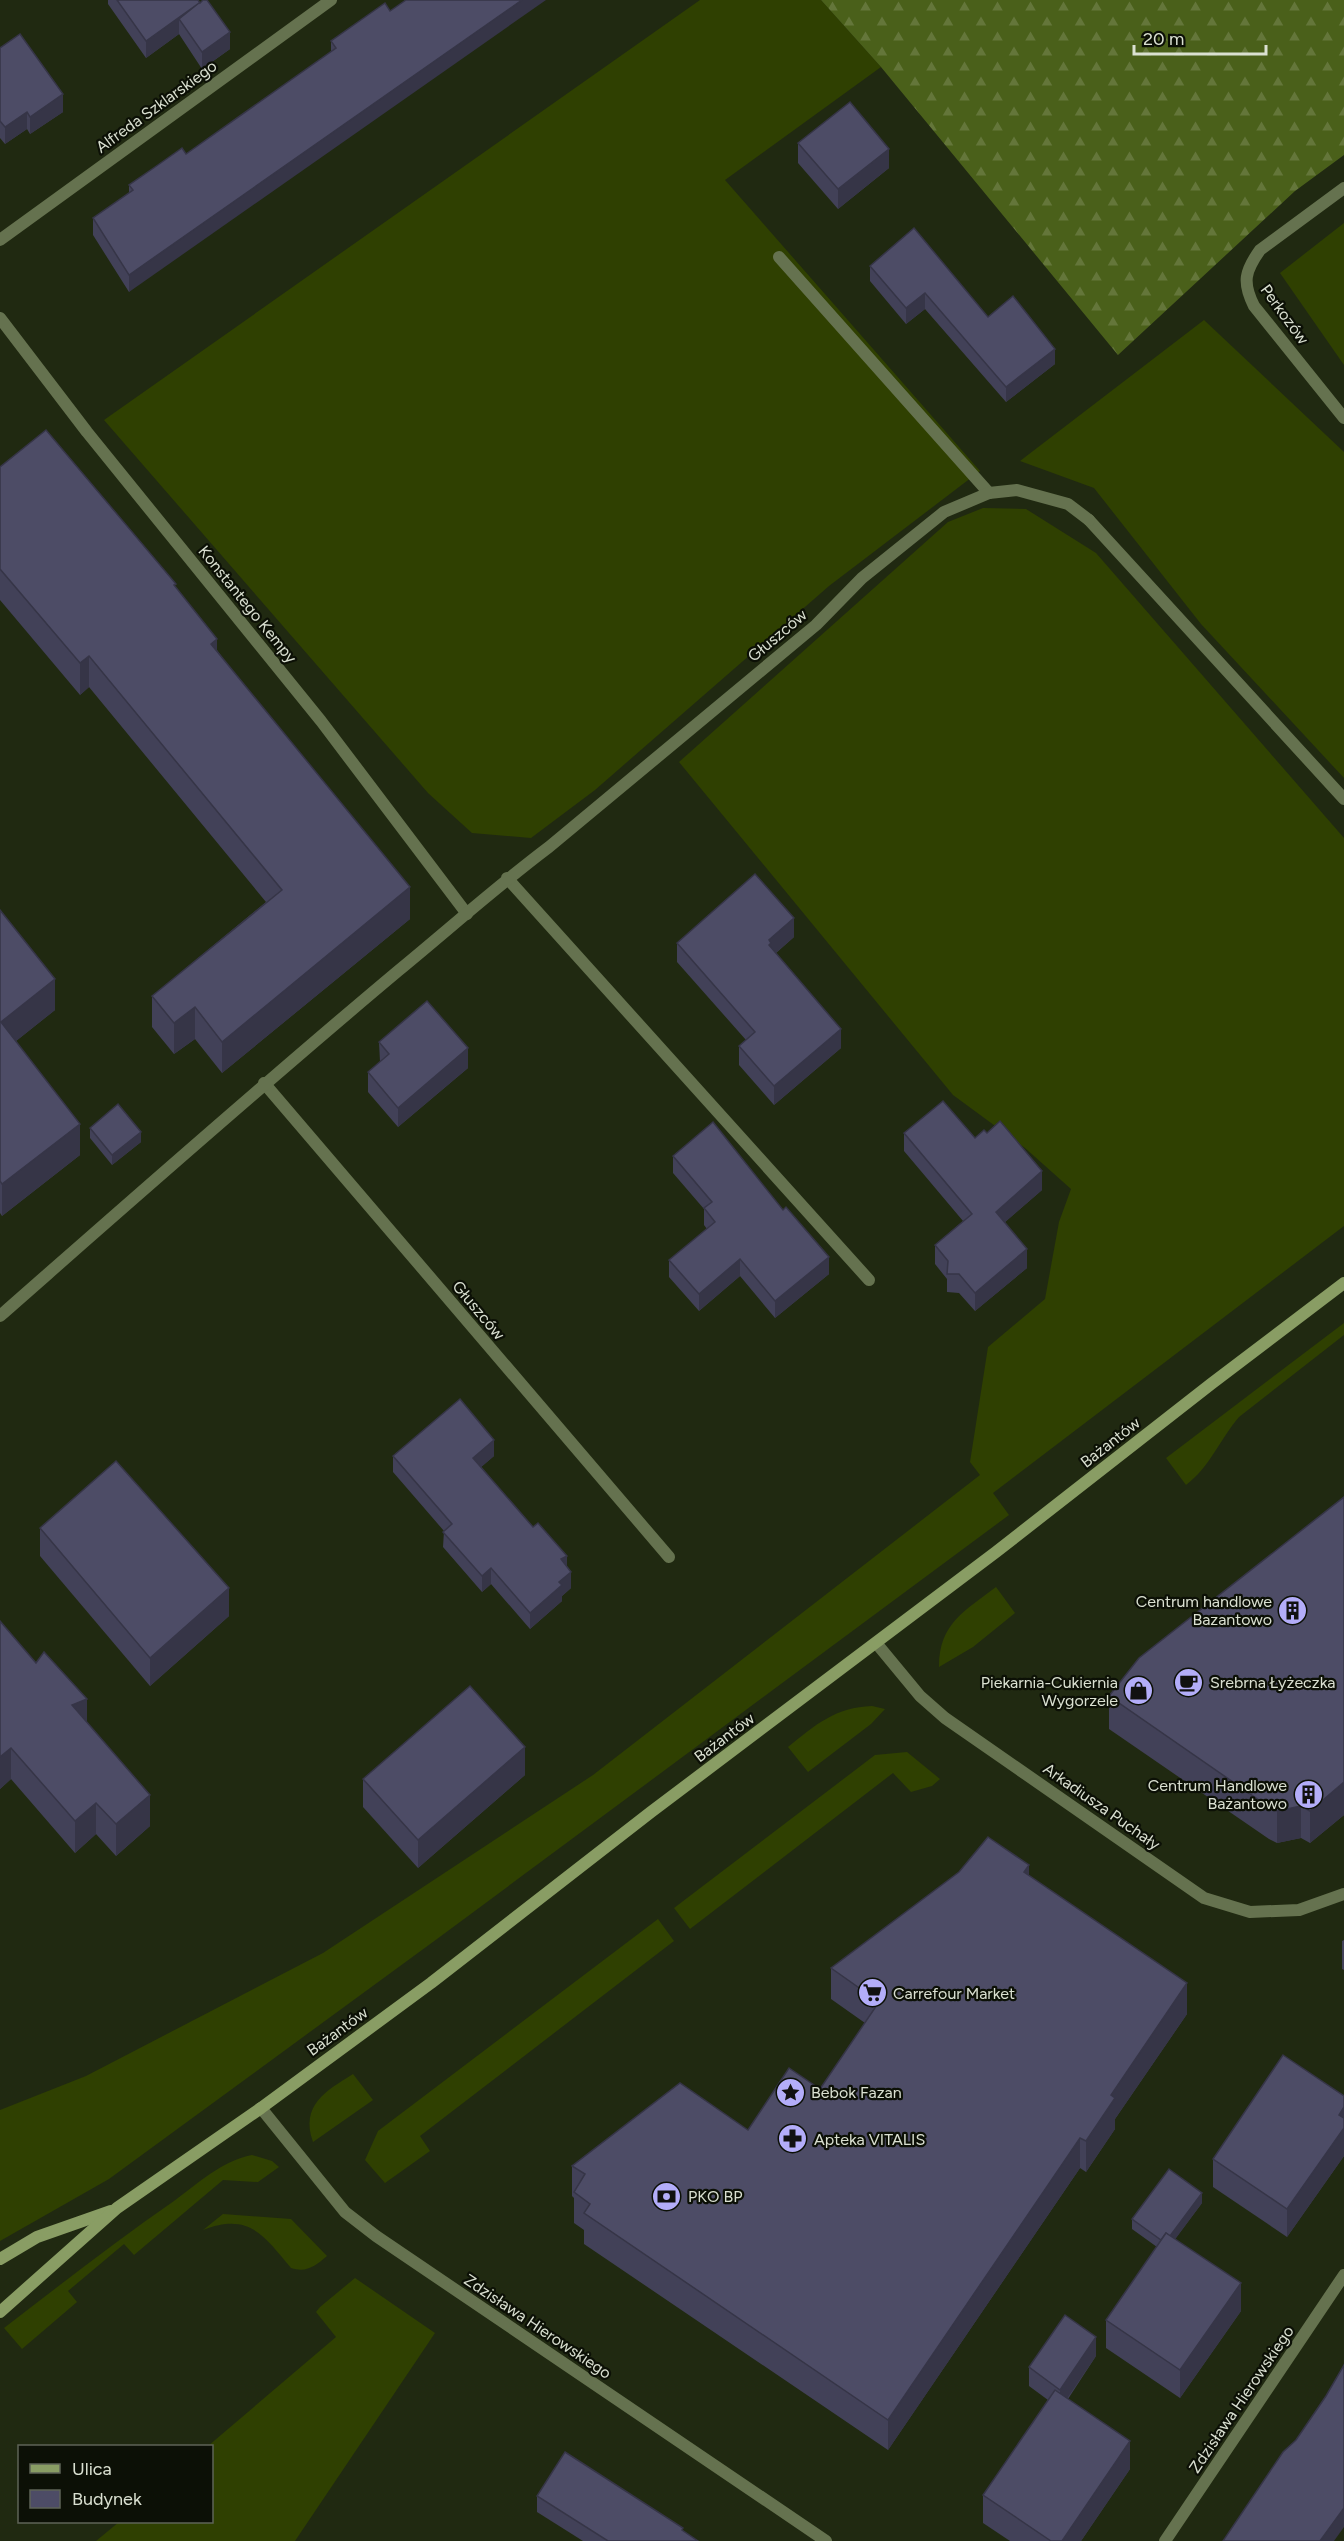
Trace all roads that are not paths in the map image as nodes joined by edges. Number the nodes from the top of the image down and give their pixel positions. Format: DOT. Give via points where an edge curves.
graph roads {
  1 [pos="331,0"];
  2 [pos="1344,188"];
  3 [pos="0,240"];
  4 [pos="779,257"];
  5 [pos="0,318"];
  6 [pos="1344,418"];
  7 [pos="989,493"];
  8 [pos="1344,799"];
  9 [pos="507,878"];
  10 [pos="467,914"];
  11 [pos="264,1083"];
  12 [pos="869,1280"];
  13 [pos="1344,1283"];
  14 [pos="0,1316"];
  15 [pos="669,1557"];
  16 [pos="877,1644"];
  17 [pos="1344,1894"];
  18 [pos="261,2108"];
  19 [pos="117,2208"];
  20 [pos="0,2259"];
  21 [pos="1344,2275"];
  22 [pos="0,2312"];
  23 [pos="826,2541"];
  24 [pos="1165,2541"];
  1 -- 3 [label="street, Alfreda Szklarskiego"];
  2 -- 6 [label="street, Perkozów" via="1260,250 1245,279 1254,306"];
  4 -- 7 [label="street"];
  5 -- 10 [label="street, Konstantego Kempy" via="321,721"];
  7 -- 8 [label="street, Głuszców" via="1017,490 1044,496 1068,504 1089,520"];
  7 -- 9 [label="street, Głuszców" via="944,512 899,546 816,625"];
  9 -- 10 [label="street, Głuszców"];
  9 -- 12 [label="street"];
  10 -- 11 [label="street, Głuszców"];
  11 -- 14 [label="street, Głuszców"];
  11 -- 15 [label="street, Głuszców"];
  13 -- 16 [label="street, Bażantów"];
  16 -- 17 [label="street, Arkadiusza Puchały" via="920,1696 945,1718 1204,1898 1250,1912 1299,1910"];
  16 -- 18 [label="street, Bażantów"];
  18 -- 19 [label="street, Bażantów"];
  18 -- 23 [label="street, Zdzisława Hierowskiego" via="345,2212 376,2236"];
  19 -- 20 [label="street, Bażantów" via="37,2237"];
  19 -- 22 [label="street, Bażantów"];
  21 -- 24 [label="street, Zdzisława Hierowskiego"];
}
